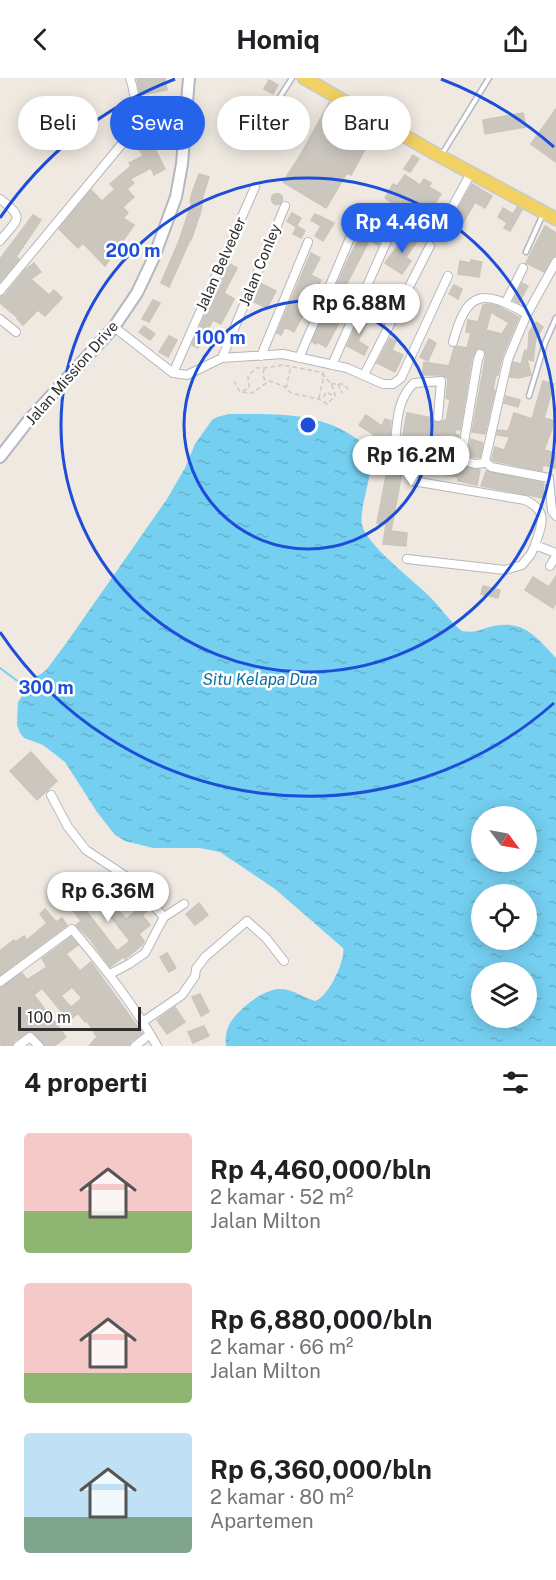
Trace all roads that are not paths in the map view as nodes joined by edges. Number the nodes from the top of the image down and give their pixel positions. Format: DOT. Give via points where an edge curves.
graph roads {
  1 [pos="130,78"];
  2 [pos="189,78"];
  3 [pos="292,78"];
  4 [pos="304,78"];
  5 [pos="489,78"];
  6 [pos="281,96"];
  7 [pos="440,156"];
  8 [pos="471,173"];
  9 [pos="255,187"];
  10 [pos="0,199"];
  11 [pos="454,204"];
  12 [pos="285,206"];
  13 [pos="362,210"];
  14 [pos="544,213"];
  15 [pos="556,219"];
  16 [pos="393,227"];
  17 [pos="0,241"];
  18 [pos="308,242"];
  19 [pos="430,246"];
  20 [pos="526,252"];
  21 [pos="556,262"];
  22 [pos="523,268"];
  23 [pos="448,276"];
  24 [pos="0,291"];
  25 [pos="506,302"];
  26 [pos="527,314"];
  27 [pos="556,318"];
  28 [pos="0,319"];
  29 [pos="114,327"];
  30 [pos="16,332"];
  31 [pos="453,342"];
  32 [pos="480,354"];
  33 [pos="261,356"];
  34 [pos="222,358"];
  35 [pos="299,358"];
  36 [pos="332,365"];
  37 [pos="173,373"];
  38 [pos="364,375"];
  39 [pos="530,396"];
  40 [pos="438,417"];
  41 [pos="0,457"];
  42 [pos="460,460"];
  43 [pos="485,463"];
  44 [pos="413,480"];
  45 [pos="541,513"];
  46 [pos="554,513"];
  47 [pos="535,545"];
  48 [pos="556,554"];
  49 [pos="407,560"];
  50 [pos="550,566"];
  51 [pos="51,795"];
  52 [pos="184,904"];
  53 [pos="164,917"];
  54 [pos="284,961"];
  55 [pos="110,975"];
  56 [pos="0,982"];
  57 [pos="144,1021"];
  58 [pos="150,1034"];
  59 [pos="18,1046"];
  60 [pos="39,1046"];
  61 [pos="135,1046"];
  62 [pos="157,1046"];
  1 -- 24 [label="street" via="136,106 131,133"];
  2 -- 29 [label="street, Jalan Mission Drive" via="182,164 169,219 137,292"];
  3 -- 6 [label="lane"];
  4 -- 7 [label="main road"];
  5 -- 7 [label="lane"];
  7 -- 8 [label="main road"];
  8 -- 11 [label="street"];
  8 -- 14 [label="main road"];
  9 -- 37 [label="street, Jalan Belveder"];
  10 -- 17 [label="street" via="17,215"];
  12 -- 34 [label="street, Jalan Conley"];
  13 -- 35 [label="street"];
  14 -- 15 [label="main road"];
  14 -- 20 [label="lane"];
  16 -- 36 [label="street"];
  18 -- 33 [label="street"];
  19 -- 38 [label="street"];
  21 -- 26 [label="street"];
  22 -- 25 [label="street"];
  23 -- 38 [label="street" via="397,382 383,384"];
  25 -- 26 [label="street"];
  25 -- 31 [label="street" via="486,297 473,302 460,317"];
  26 -- 43 [label="street" via="508,359"];
  27 -- 39 [label="lane"];
  28 -- 30 [label="street"];
  29 -- 37 [label="street"];
  29 -- 41 [label="street, Jalan Mission Drive"];
  32 -- 42 [label="street"];
  33 -- 34 [label="street"];
  33 -- 35 [label="street" via="283,354"];
  34 -- 37 [label="street" via="187,375"];
  35 -- 36 [label="street"];
  36 -- 38 [label="street"];
  40 -- 42 [label="street" via="441,381 414,383 400,404 395,446 398,450"];
  42 -- 43 [label="street"];
  43 -- 46 [label="street" via="549,478"];
  44 -- 45 [label="street" via="525,500"];
  45 -- 46 [label="street"];
  45 -- 47 [label="street"];
  47 -- 48 [label="street"];
  47 -- 49 [label="street" via="522,565 505,570"];
  48 -- 50 [label="street"];
  51 -- 53 [label="street" via="86,850 127,878"];
  52 -- 53 [label="street"];
  53 -- 55 [label="street" via="144,953"];
  54 -- 57 [label="street" via="247,921 205,957 182,995"];
  55 -- 56 [label="street" via="71,929"];
  55 -- 57 [label="street"];
  57 -- 58 [label="street"];
  58 -- 61 [label="street"];
  58 -- 62 [label="street"];
  59 -- 60 [label="street" via="30,1037"];
}
